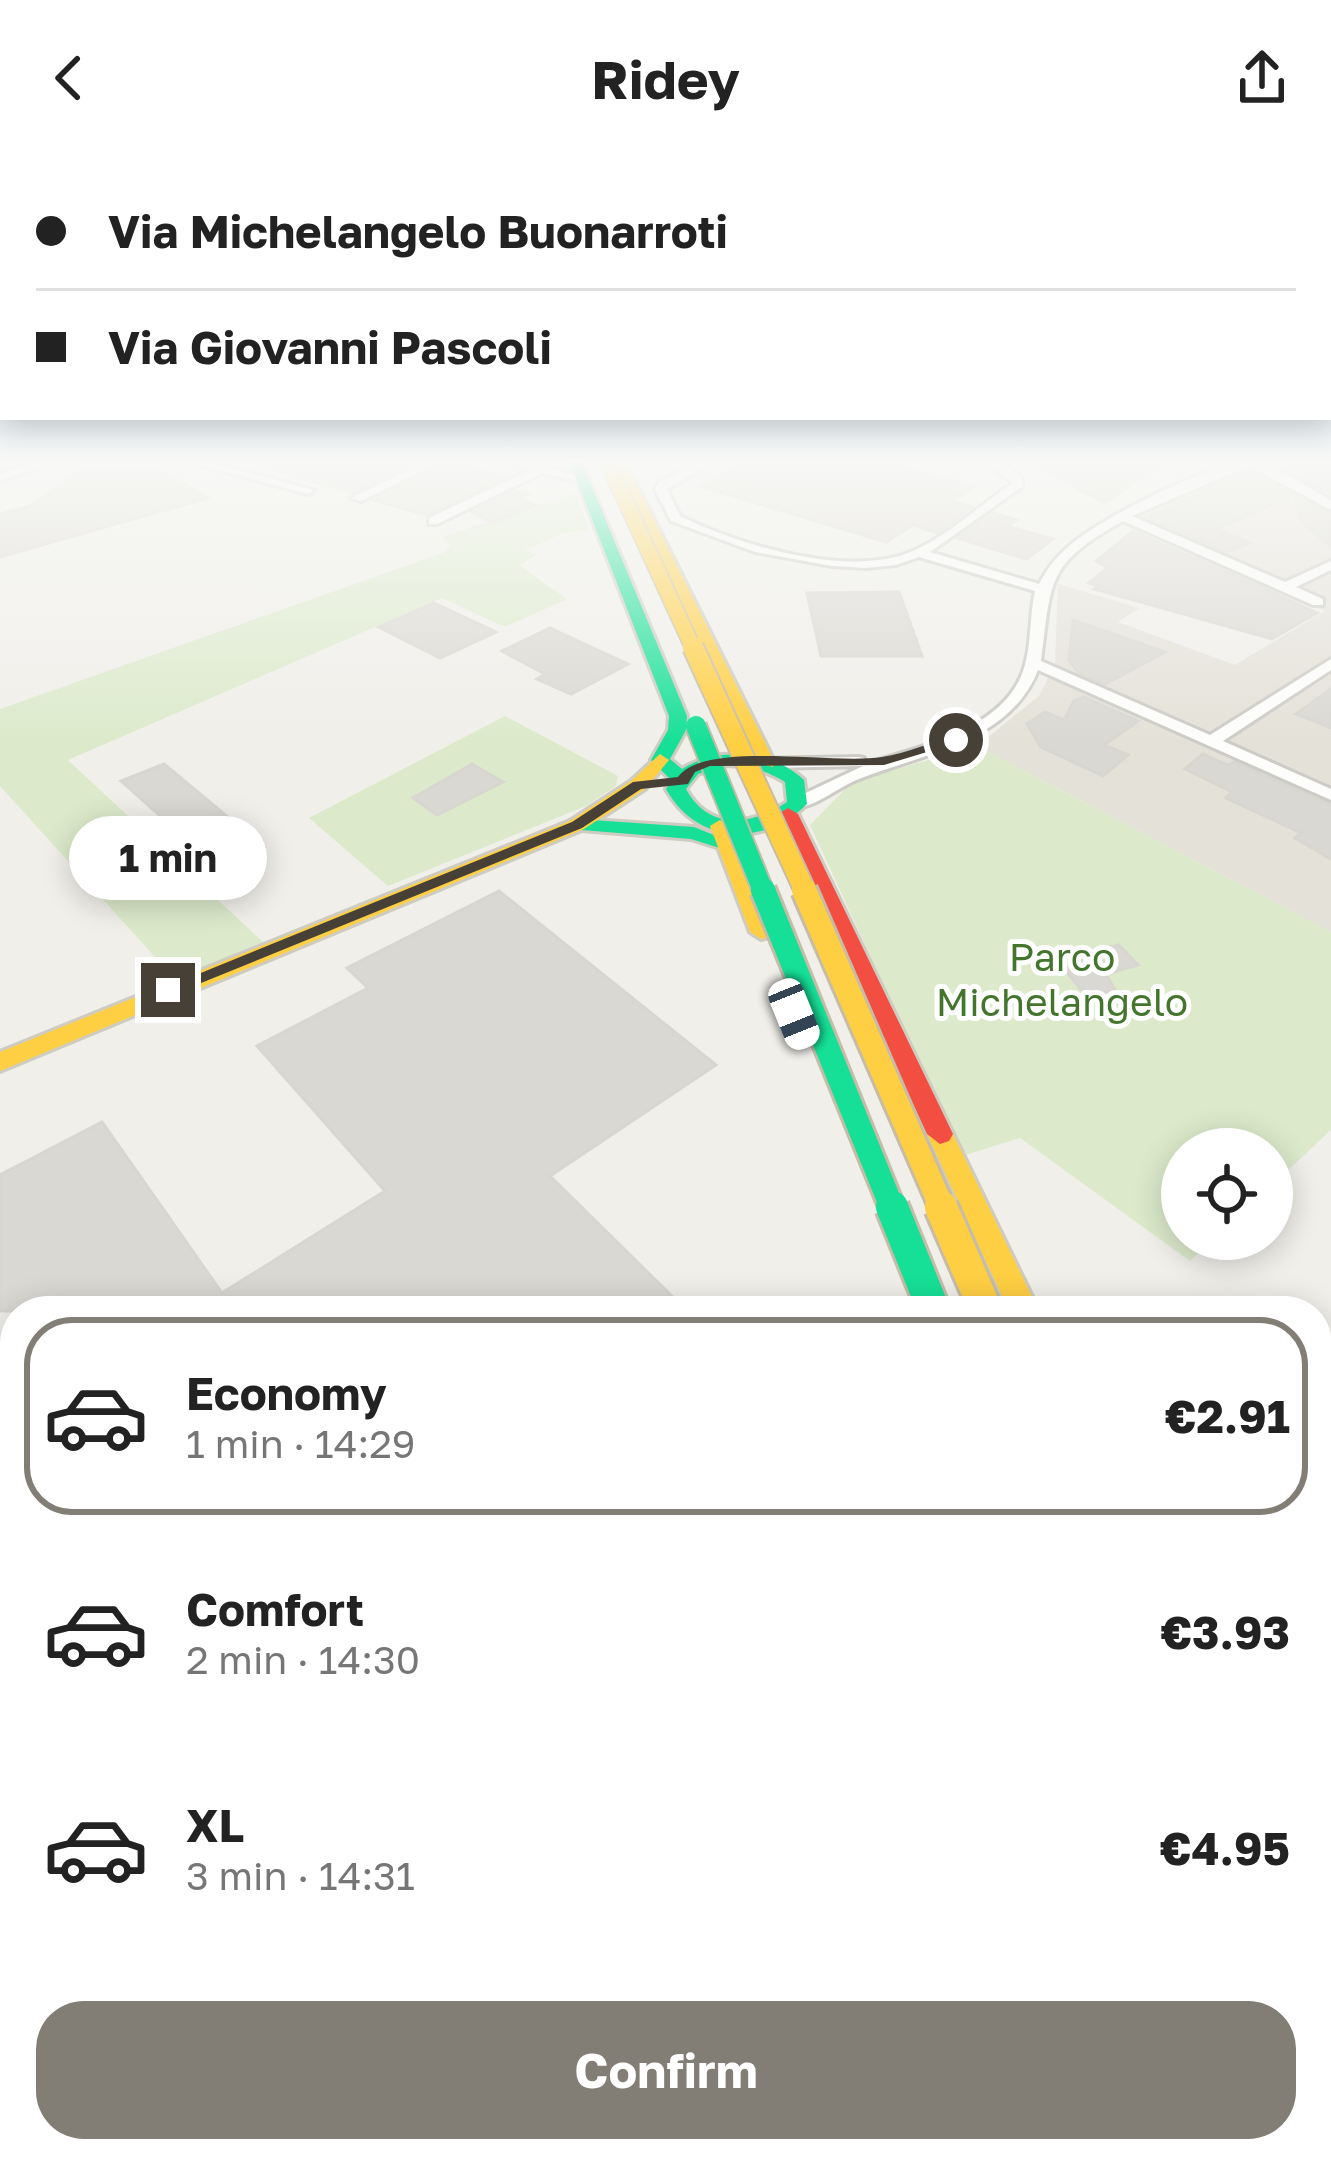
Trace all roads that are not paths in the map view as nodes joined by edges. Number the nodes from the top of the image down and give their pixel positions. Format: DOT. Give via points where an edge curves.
graph roads {
  1 [pos="616,557"];
  2 [pos="619,557"];
  3 [pos="651,557"];
  4 [pos="666,557"];
  5 [pos="800,557"];
  6 [pos="899,557"];
  7 [pos="931,557"];
  8 [pos="1068,557"];
  9 [pos="1216,557"];
  10 [pos="1331,565"];
  11 [pos="1286,587"];
  12 [pos="1042,589"];
  13 [pos="1318,602"];
  14 [pos="1331,663"];
  15 [pos="1036,664"];
  16 [pos="1210,742"];
  17 [pos="660,760"];
  18 [pos="884,761"];
  19 [pos="766,763"];
  20 [pos="683,781"];
  21 [pos="638,785"];
  22 [pos="1331,795"];
  23 [pos="793,809"];
  24 [pos="577,825"];
  25 [pos="718,831"];
  26 [pos="0,1062"];
  27 [pos="905,1296"];
  28 [pos="928,1296"];
  29 [pos="980,1296"];
  30 [pos="1017,1296"];
  1 -- 17 [label="main road" via="678,716"];
  2 -- 28 [label="main road, bridge"];
  3 -- 29 [label="main road, bridge"];
  4 -- 19 [label="main road"];
  5 -- 6 [label="street"];
  7 -- 12 [label="street"];
  8 -- 12 [label="street"];
  9 -- 11 [label="street"];
  10 -- 11 [label="street"];
  11 -- 13 [label="street"];
  12 -- 15 [label="street"];
  14 -- 16 [label="street"];
  15 -- 16 [label="street"];
  15 -- 18 [label="street" via="1011,702 984,723"];
  16 -- 22 [label="street"];
  17 -- 20 [label="main road"];
  17 -- 21 [label="main road"];
  18 -- 19 [label="street"];
  18 -- 23 [label="street" via="830,780"];
  19 -- 20 [label="main road" via="706,763"];
  19 -- 23 [label="main road" via="794,780"];
  20 -- 21 [label="main road"];
  20 -- 25 [label="main road" via="678,799"];
  21 -- 24 [label="main road"];
  23 -- 25 [label="main road" via="761,826"];
  23 -- 30 [label="main road"];
  24 -- 25 [label="main road"];
  24 -- 26 [label="main road"];
  25 -- 27 [label="main road"];
}
